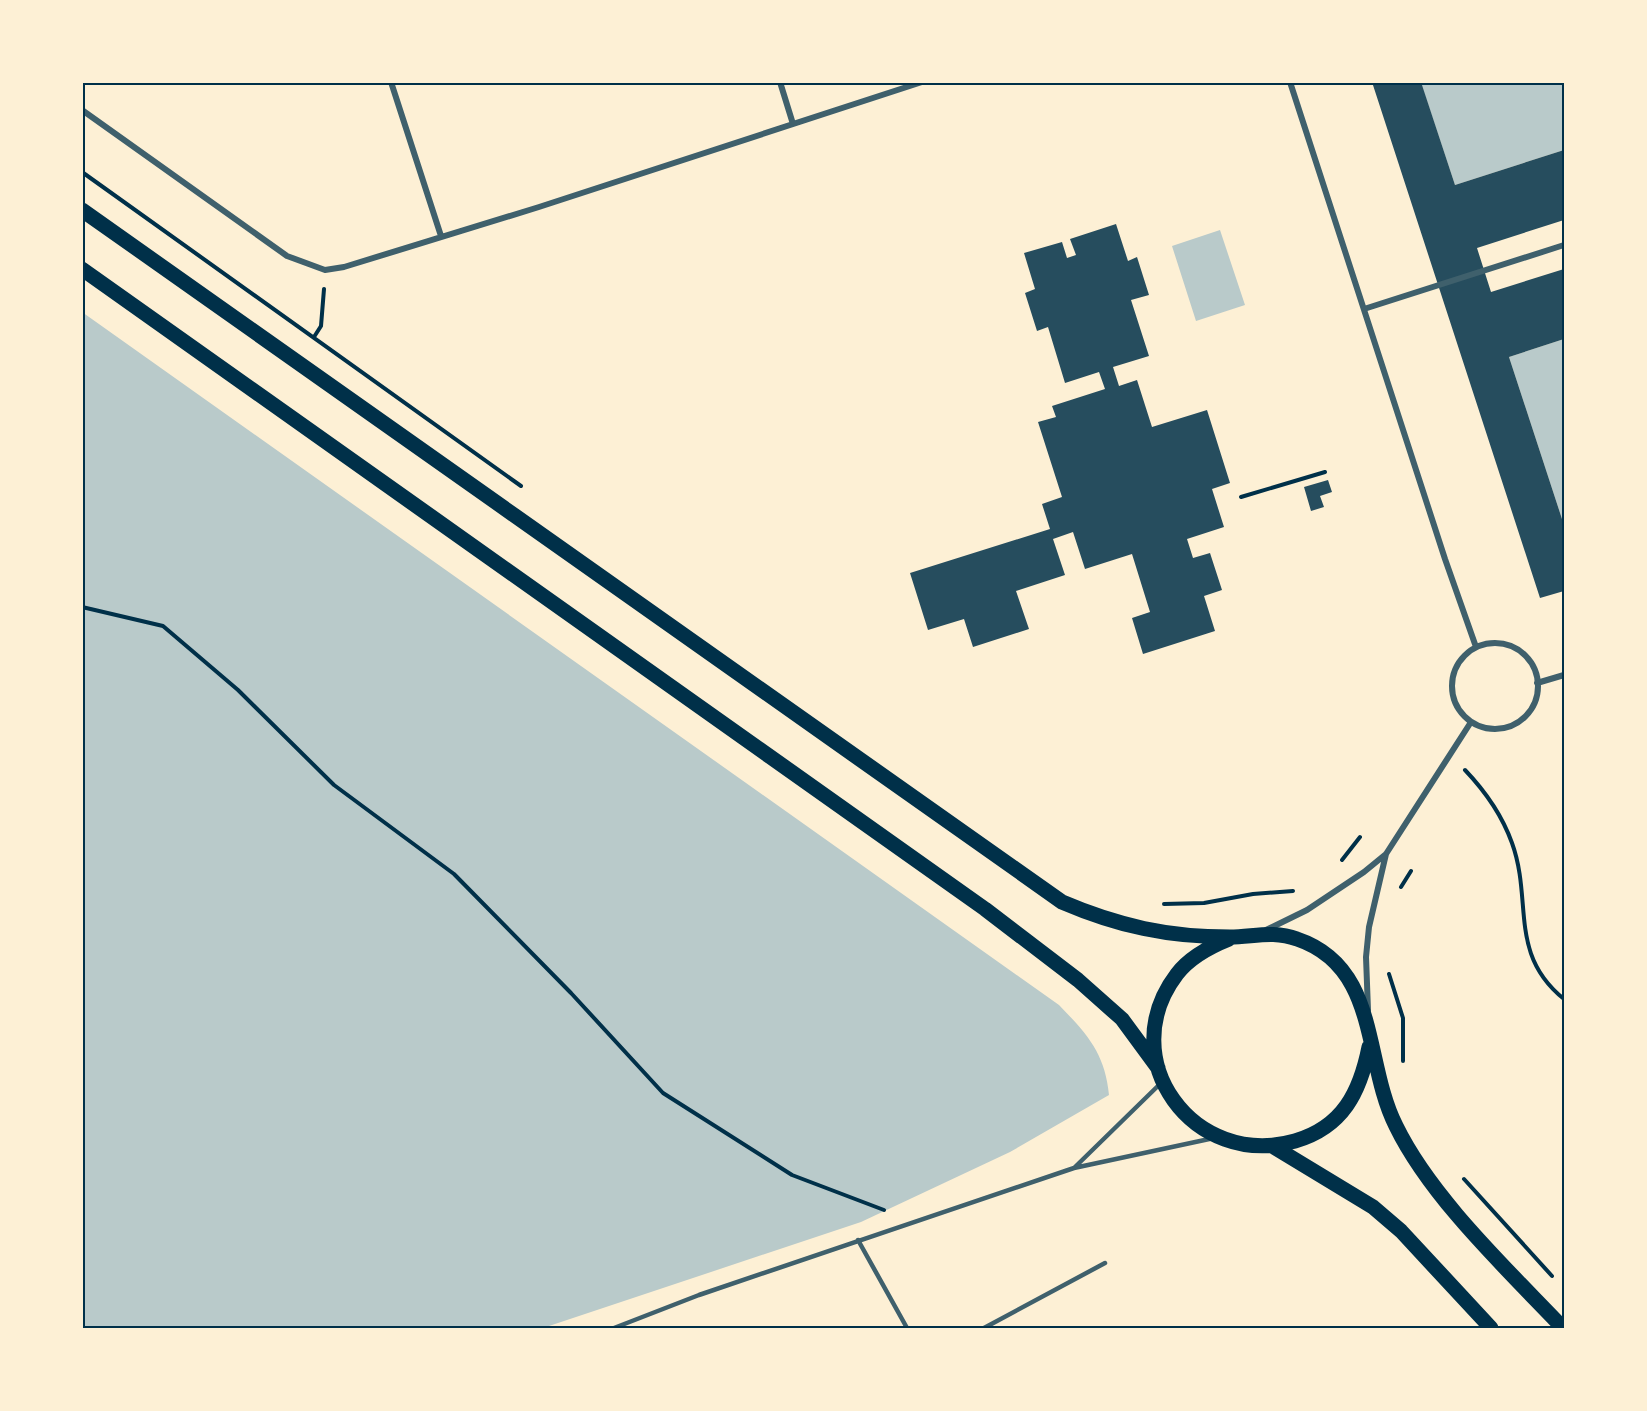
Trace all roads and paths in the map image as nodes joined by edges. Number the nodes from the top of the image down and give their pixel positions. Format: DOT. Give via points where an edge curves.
graph roads {
  1 [pos="391,82"];
  2 [pos="780,82"];
  3 [pos="922,82"];
  4 [pos="1290,82"];
  5 [pos="82,111"];
  6 [pos="794,124"];
  7 [pos="82,172"];
  8 [pos="82,210"];
  9 [pos="441,236"];
  10 [pos="1564,245"];
  11 [pos="82,268"];
  12 [pos="325,270"];
  13 [pos="1364,309"];
  14 [pos="314,337"];
  15 [pos="1325,472"];
  16 [pos="527,490"];
  17 [pos="1241,497"];
  18 [pos="82,607"];
  19 [pos="1476,647"];
  20 [pos="1564,675"];
  21 [pos="1538,682"];
  22 [pos="1471,722"];
  23 [pos="1450,754"];
  24 [pos="1360,837"];
  25 [pos="1386,854"];
  26 [pos="1338,864"];
  27 [pos="1411,872"];
  28 [pos="1302,888"];
  29 [pos="1400,890"];
  30 [pos="1154,903"];
  31 [pos="1260,933"];
  32 [pos="1231,937"];
  33 [pos="1386,965"];
  34 [pos="1564,999"];
  35 [pos="1368,1019"];
  36 [pos="1370,1043"];
  37 [pos="1406,1073"];
  38 [pos="1160,1075"];
  39 [pos="1215,1137"];
  40 [pos="1274,1147"];
  41 [pos="1074,1168"];
  42 [pos="1460,1174"];
  43 [pos="914,1221"];
  44 [pos="858,1240"];
  45 [pos="1105,1263"];
  46 [pos="1557,1282"];
  47 [pos="614,1329"];
  48 [pos="907,1329"];
  49 [pos="984,1329"];
  50 [pos="1491,1329"];
  51 [pos="1563,1329"];
  1 -- 9 [label="street"];
  2 -- 6 [label="street"];
  3 -- 6 [label="street"];
  4 -- 13 [label="street"];
  5 -- 12 [label="street" via="287,256"];
  6 -- 9 [label="street"];
  7 -- 14 [label="path"];
  8 -- 32 [label="main road" via="1062,902 1105,921 1159,933"];
  9 -- 12 [label="street"];
  10 -- 13 [label="street"];
  11 -- 38 [label="main road" via="985,909 1122,1019"];
  12 -- 14 [label="path" via="321,326"];
  13 -- 19 [label="street"];
  14 -- 16 [label="path"];
  15 -- 17 [label="path"];
  18 -- 43 [label="path" via="163,626 238,690 334,785 454,874 663,1093 792,1175"];
  19 -- 21 [label="street" via="1503,644 1516,649 1527,658"];
  19 -- 22 [label="street" via="1457,664 1452,689 1455,702"];
  20 -- 21 [label="street"];
  21 -- 22 [label="street" via="1531,709 1511,726 1497,729"];
  22 -- 23 [label="street"];
  23 -- 25 [label="street"];
  23 -- 34 [label="path" via="1482,788 1508,833 1518,867 1529,952 1540,973"];
  24 -- 26 [label="path"];
  25 -- 31 [label="street" via="1307,910"];
  25 -- 35 [label="street" via="1369,927"];
  27 -- 29 [label="path"];
  28 -- 30 [label="path" via="1204,903"];
  31 -- 32 [label="main road"];
  31 -- 35 [label="main road" via="1297,939 1330,957 1354,985"];
  32 -- 38 [label="main road" via="1202,951 1177,974 1161,1003 1155,1035"];
  33 -- 37 [label="path" via="1403,1017"];
  35 -- 36 [label="main road"];
  36 -- 40 [label="main road" via="1362,1081 1341,1114 1311,1137"];
  36 -- 51 [label="main road" via="1381,1089 1396,1127 1437,1189"];
  38 -- 39 [label="main road" via="1183,1114"];
  38 -- 41 [label="lane"];
  39 -- 40 [label="main road" via="1244,1146"];
  39 -- 41 [label="lane"];
  40 -- 50 [label="main road" via="1373,1207 1401,1231"];
  41 -- 43 [label="lane"];
  42 -- 46 [label="path"];
  43 -- 44 [label="lane"];
  44 -- 47 [label="lane"];
  44 -- 48 [label="lane"];
  45 -- 49 [label="lane"];
}
